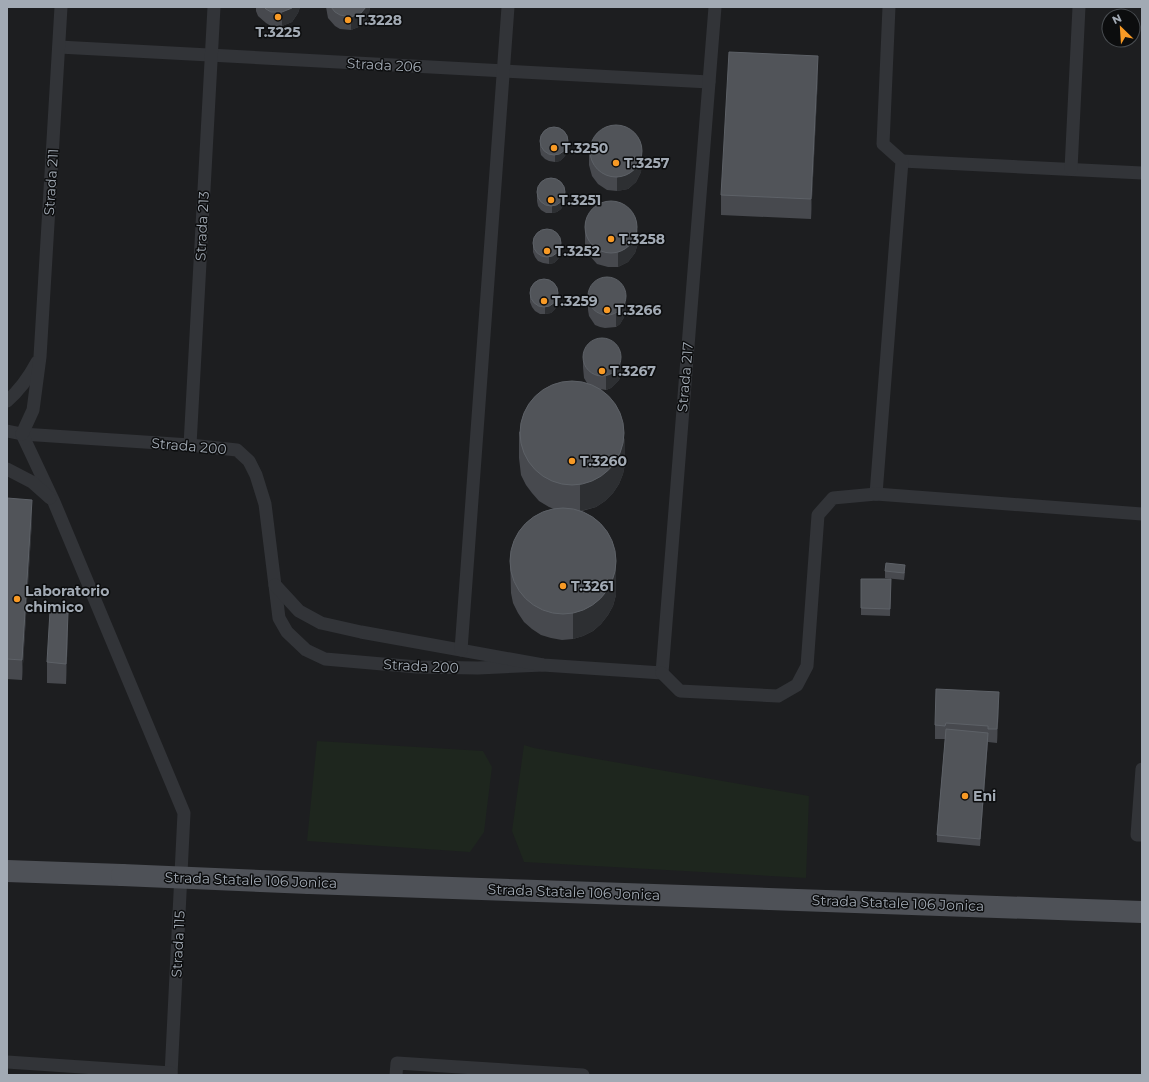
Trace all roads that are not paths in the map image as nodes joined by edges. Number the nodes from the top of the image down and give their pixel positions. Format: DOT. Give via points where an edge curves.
graph roads {
  1 [pos="62,7"];
  2 [pos="214,7"];
  3 [pos="508,7"];
  4 [pos="715,7"];
  5 [pos="889,7"];
  6 [pos="1079,7"];
  7 [pos="59,47"];
  8 [pos="211,56"];
  9 [pos="504,71"];
  10 [pos="709,82"];
  11 [pos="902,161"];
  12 [pos="1071,169"];
  13 [pos="1142,173"];
  14 [pos="40,357"];
  15 [pos="7,401"];
  16 [pos="7,431"];
  17 [pos="22,434"];
  18 [pos="7,438"];
  19 [pos="190,445"];
  20 [pos="7,469"];
  21 [pos="876,494"];
  22 [pos="54,502"];
  23 [pos="1142,514"];
  24 [pos="275,585"];
  25 [pos="461,650"];
  26 [pos="543,665"];
  27 [pos="662,672"];
  28 [pos="1142,769"];
  29 [pos="1142,835"];
  30 [pos="7,871"];
  31 [pos="1142,912"];
  32 [pos="7,1062"];
  33 [pos="397,1069"];
  34 [pos="171,1074"];
  35 [pos="582,1075"];
  1 -- 7 [label="lane, Strada 211"];
  2 -- 8 [label="lane, Strada 213"];
  3 -- 9 [label="lane"];
  4 -- 10 [label="lane, Strada 217"];
  5 -- 11 [label="lane" via="883,144"];
  6 -- 12 [label="lane"];
  7 -- 8 [label="lane, Strada 206"];
  7 -- 14 [label="lane, Strada 211"];
  8 -- 9 [label="lane, Strada 206"];
  8 -- 19 [label="lane, Strada 213"];
  9 -- 10 [label="lane, Strada 206"];
  9 -- 25 [label="lane"];
  10 -- 27 [label="lane, Strada 217"];
  11 -- 12 [label="lane"];
  11 -- 21 [label="lane"];
  12 -- 13 [label="lane"];
  14 -- 15 [label="lane, Strada 211" via="18,392"];
  14 -- 17 [label="lane, Strada 211" via="33,410"];
  16 -- 17 [label="lane"];
  17 -- 18 [label="lane"];
  17 -- 19 [label="lane, Strada 200"];
  17 -- 22 [label="lane"];
  19 -- 24 [label="lane, Strada 200" via="237,450 249,462 265,504"];
  20 -- 22 [label="lane" via="32,482"];
  21 -- 23 [label="lane"];
  21 -- 27 [label="lane" via="833,498 818,515 807,666 797,685 778,696 680,691"];
  22 -- 34 [label="lane, Strada 115" via="184,813"];
  24 -- 25 [label="lane, Strada 200" via="299,611 321,623"];
  24 -- 26 [label="lane, Strada 200" via="279,618 287,632 306,650 325,660 417,667"];
  25 -- 26 [label="lane, Strada 200"];
  26 -- 27 [label="lane, Strada 200"];
  28 -- 29 [label="lane" via="1137,835"];
  30 -- 31 [label="main road, Strada Statale 106 Jonica, bridge"];
  32 -- 34 [label="lane"];
  33 -- 35 [label="lane"];
}
